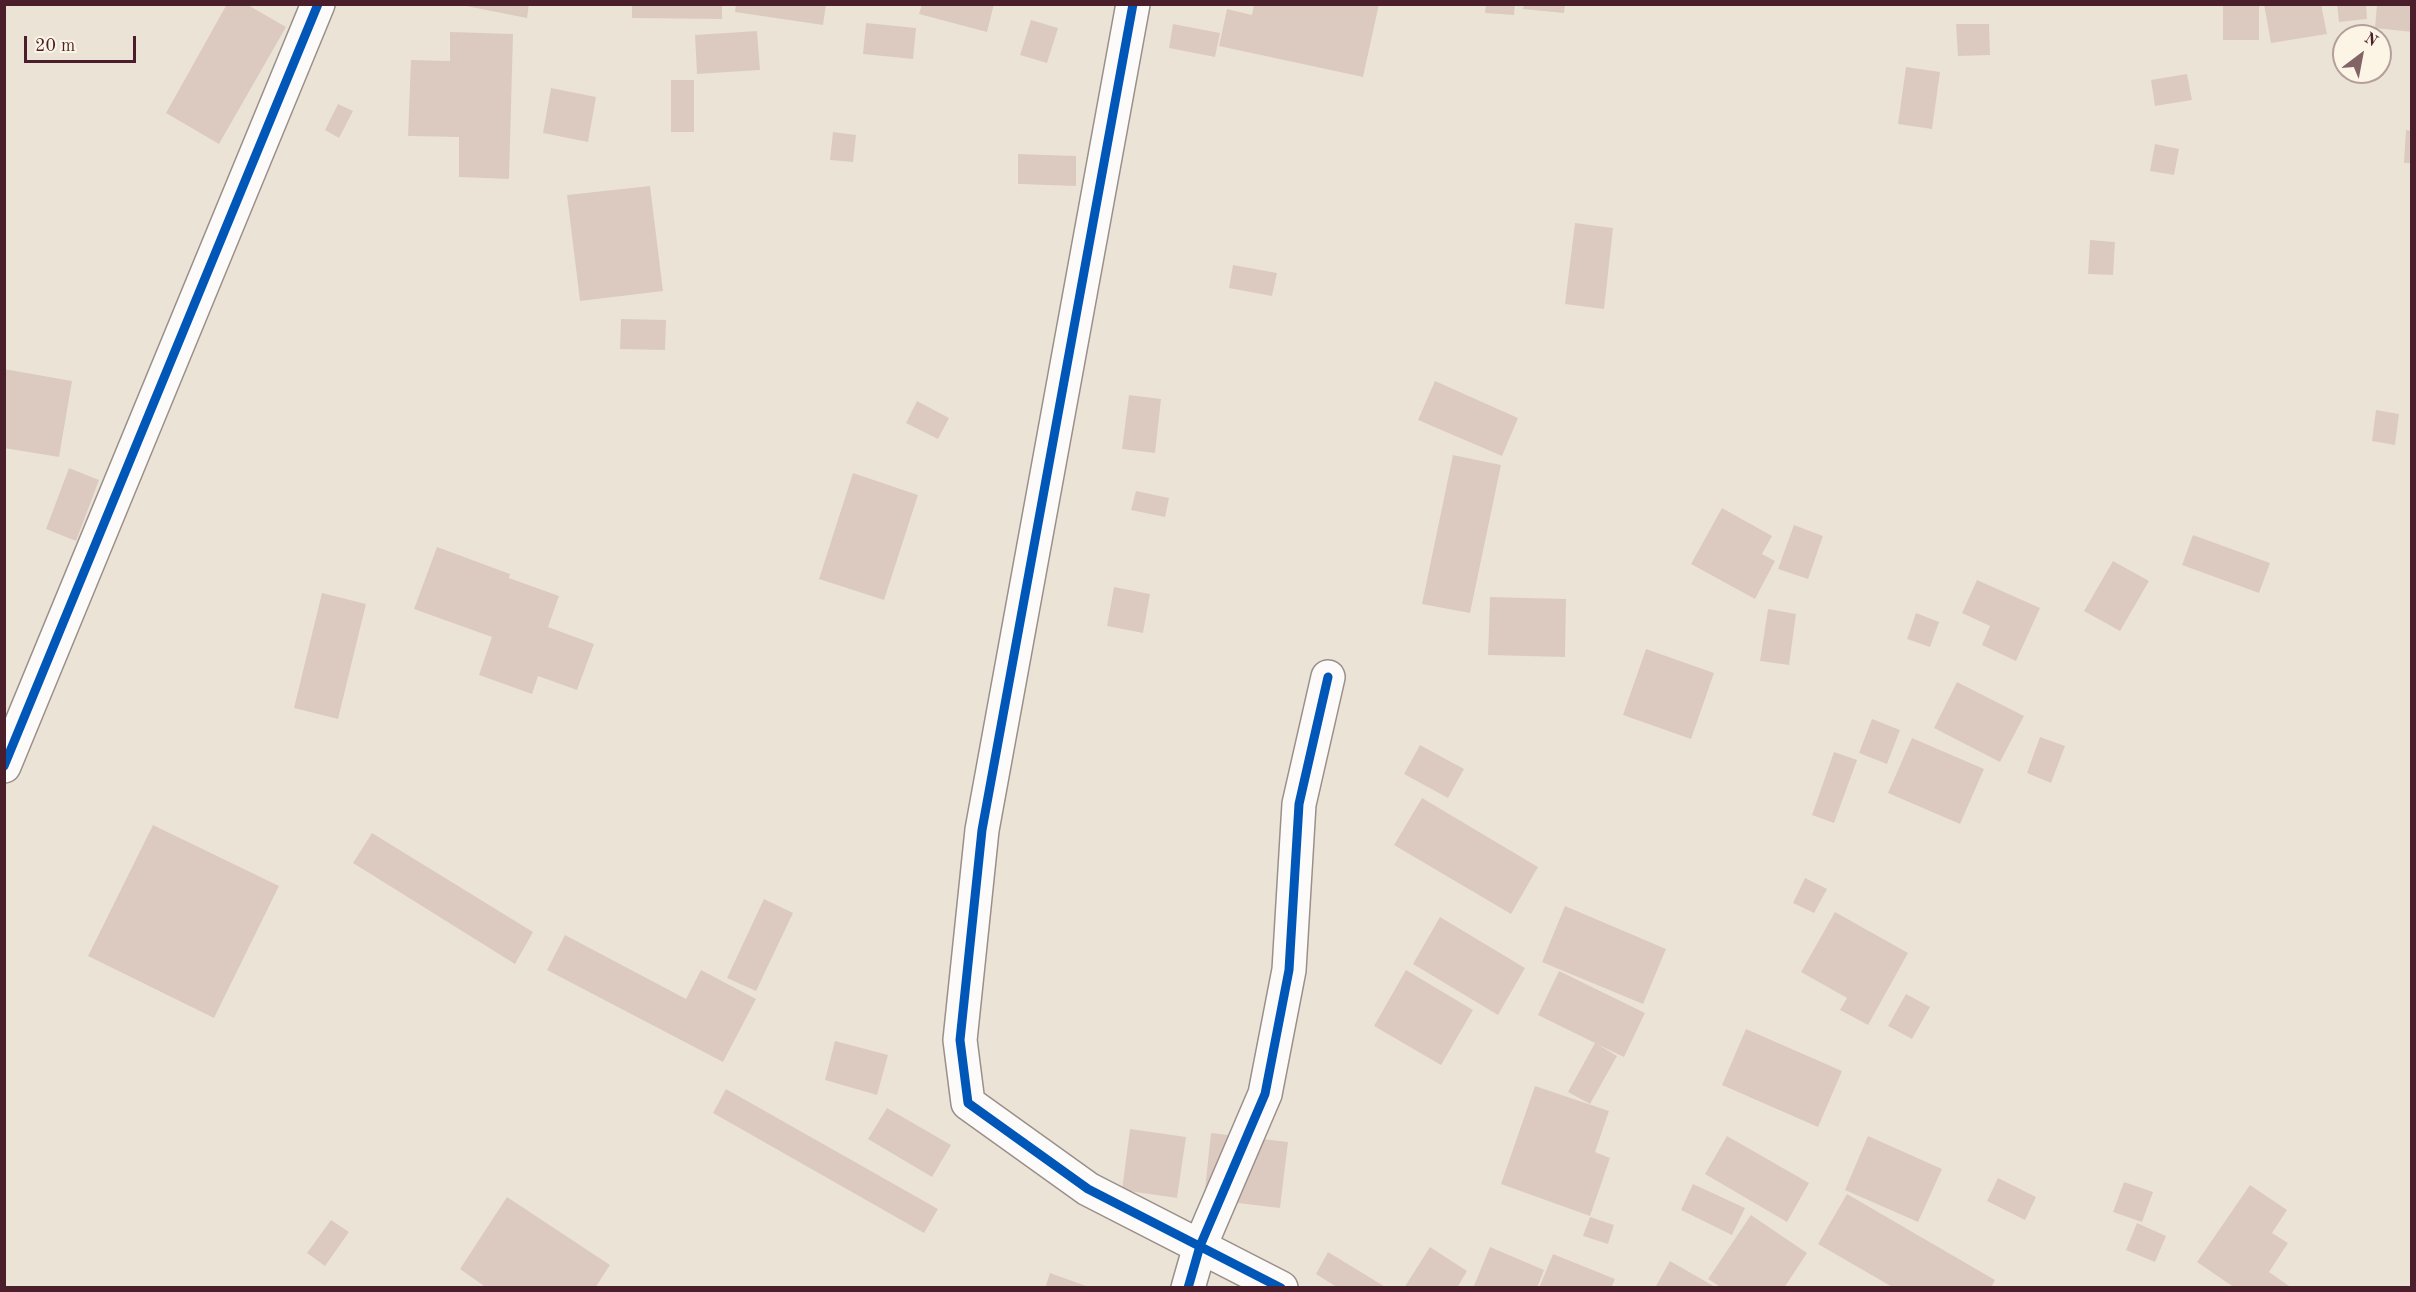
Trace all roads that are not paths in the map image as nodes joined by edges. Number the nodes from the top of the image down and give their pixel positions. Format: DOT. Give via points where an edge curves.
graph roads {
  1 [pos="318,4"];
  2 [pos="1133,4"];
  3 [pos="1328,677"];
  4 [pos="4,766"];
  5 [pos="1200,1246"];
  6 [pos="1188,1287"];
  7 [pos="1281,1287"];
  1 -- 4 [label="street"];
  2 -- 5 [label="street" via="982,830 960,1040 968,1103 1088,1189"];
  3 -- 5 [label="street" via="1299,804 1289,970 1265,1094"];
  5 -- 6 [label="street"];
  5 -- 7 [label="street"];
}
